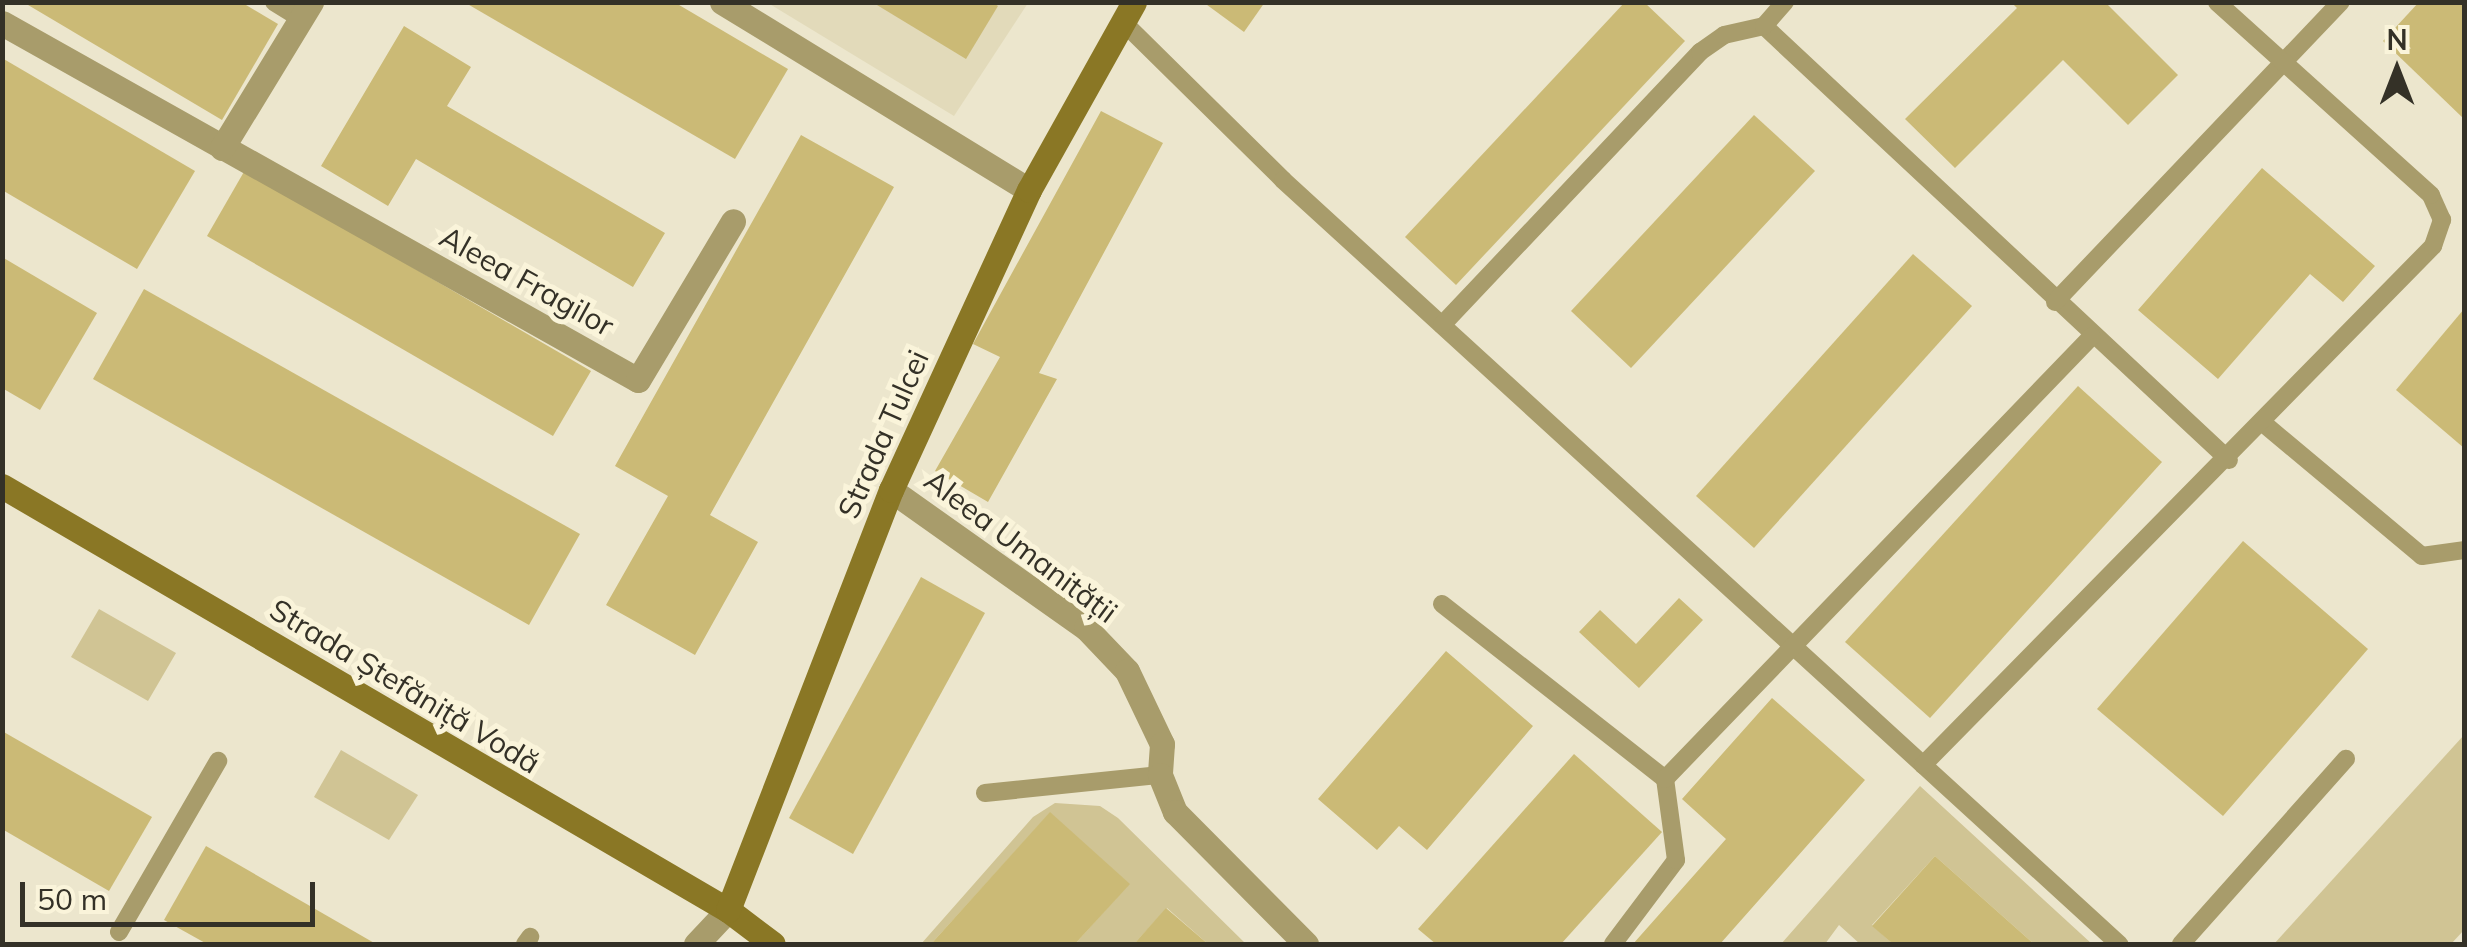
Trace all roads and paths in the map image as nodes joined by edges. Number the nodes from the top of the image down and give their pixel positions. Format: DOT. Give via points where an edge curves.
graph roads {
  1 [pos="274,2"];
  2 [pos="722,2"];
  3 [pos="1786,2"];
  4 [pos="2217,2"];
  5 [pos="2341,2"];
  6 [pos="306,10"];
  7 [pos="1129,12"];
  8 [pos="2,23"];
  9 [pos="1764,26"];
  10 [pos="2284,63"];
  11 [pos="222,148"];
  12 [pos="1029,190"];
  13 [pos="734,221"];
  14 [pos="2055,302"];
  15 [pos="1442,326"];
  16 [pos="2092,336"];
  17 [pos="2263,423"];
  18 [pos="2229,460"];
  19 [pos="2,486"];
  20 [pos="891,490"];
  21 [pos="2464,550"];
  22 [pos="1442,604"];
  23 [pos="1790,645"];
  24 [pos="2346,758"];
  25 [pos="218,760"];
  26 [pos="1924,765"];
  27 [pos="1160,775"];
  28 [pos="1665,779"];
  29 [pos="986,793"];
  30 [pos="728,910"];
  31 [pos="119,932"];
  32 [pos="696,944"];
  33 [pos="773,944"];
  34 [pos="1306,944"];
  35 [pos="1613,944"];
  36 [pos="2119,944"];
  37 [pos="2181,944"];
  1 -- 6 [label="lane"];
  2 -- 12 [label="street"];
  3 -- 9 [label="lane"];
  4 -- 10 [label="lane"];
  5 -- 10 [label="lane"];
  6 -- 11 [label="street"];
  7 -- 12 [label="street, Strada Tulcei"];
  7 -- 15 [label="lane"];
  8 -- 11 [label="street, Aleea Fragilor"];
  9 -- 14 [label="lane"];
  9 -- 15 [label="lane" via="1724,35 1700,52"];
  10 -- 14 [label="lane"];
  10 -- 17 [label="lane" via="2431,195 2442,220 2433,246"];
  11 -- 13 [label="street, Aleea Fragilor" via="638,380"];
  12 -- 20 [label="street, Strada Tulcei"];
  14 -- 16 [label="lane"];
  15 -- 23 [label="lane"];
  16 -- 18 [label="lane"];
  16 -- 23 [label="lane"];
  17 -- 18 [label="lane"];
  17 -- 21 [label="lane" via="2422,556"];
  18 -- 26 [label="lane"];
  19 -- 30 [label="street, Strada Ștefăniță Vodă"];
  20 -- 27 [label="street, Aleea Umanității" via="1086,628 1127,671 1162,744"];
  20 -- 30 [label="street, Strada Tulcei"];
  22 -- 28 [label="lane"];
  23 -- 26 [label="lane"];
  23 -- 28 [label="lane"];
  24 -- 37 [label="lane"];
  25 -- 31 [label="lane"];
  26 -- 36 [label="lane"];
  27 -- 29 [label="lane"];
  27 -- 34 [label="street, Aleea Umanității" via="1175,812"];
  28 -- 35 [label="lane" via="1676,860"];
  30 -- 32 [label="street"];
  30 -- 33 [label="street, Strada Ștefăniță Vodă"];
}
